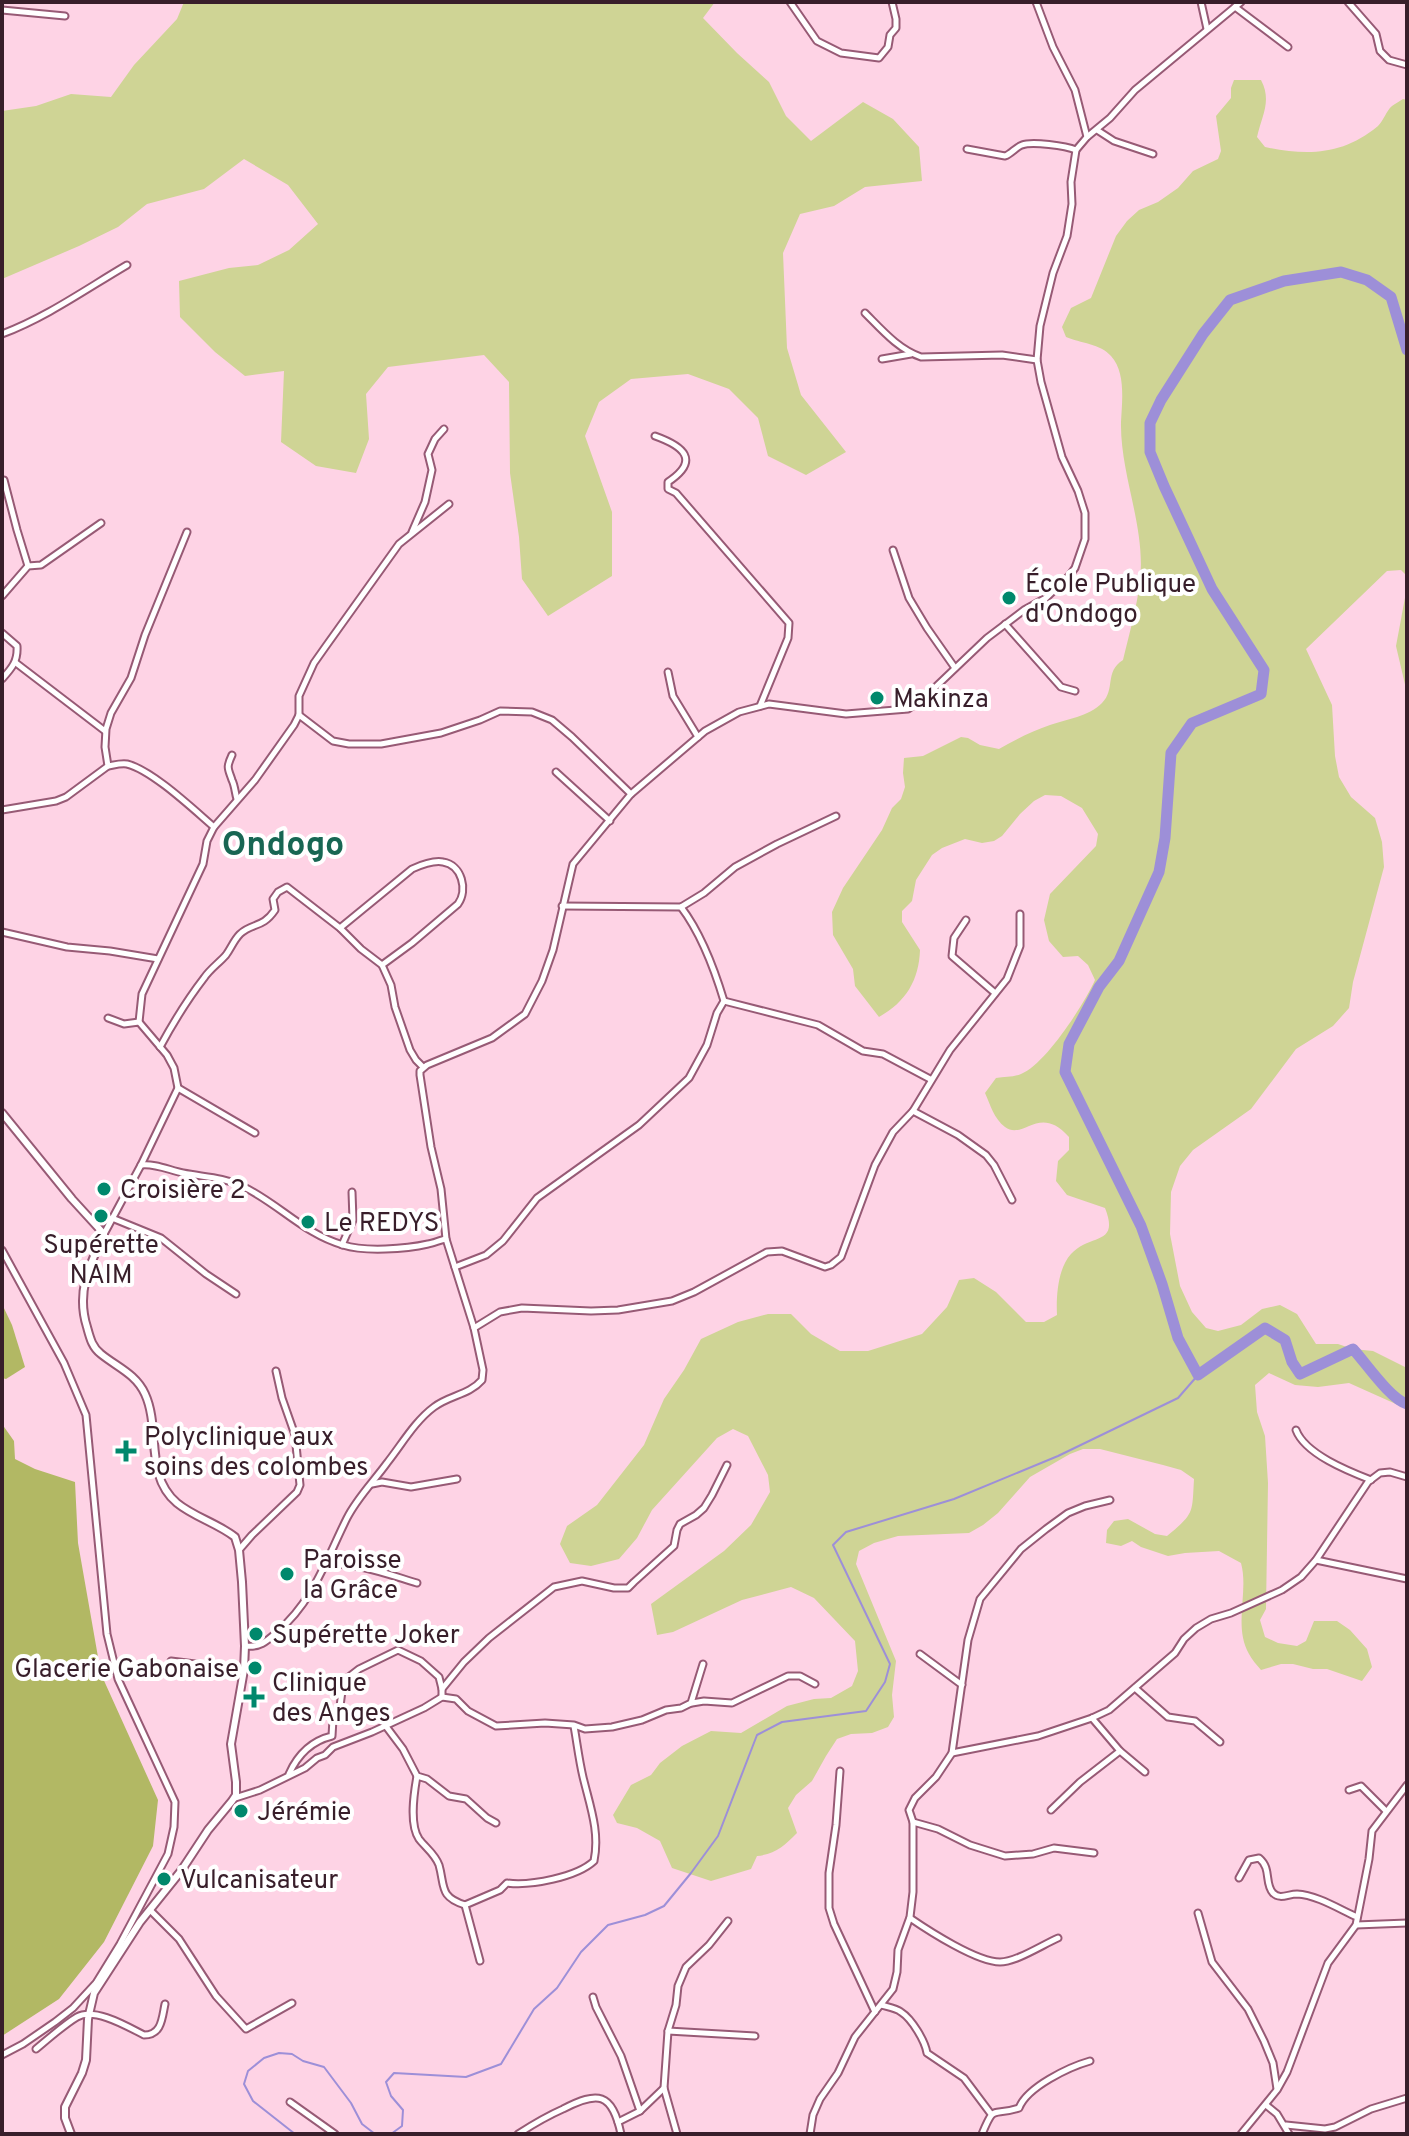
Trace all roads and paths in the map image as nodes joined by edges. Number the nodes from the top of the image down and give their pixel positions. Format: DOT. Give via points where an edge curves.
graph roads {
  1 [pos="790,2"];
  2 [pos="892,2"];
  3 [pos="1036,2"];
  4 [pos="1201,2"];
  5 [pos="1241,2"];
  6 [pos="1348,2"];
  7 [pos="1235,7"];
  8 [pos="2,10"];
  9 [pos="65,16"];
  10 [pos="1207,29"];
  11 [pos="1288,47"];
  12 [pos="1407,65"];
  13 [pos="1097,130"];
  14 [pos="1087,137"];
  15 [pos="967,149"];
  16 [pos="1076,150"];
  17 [pos="1153,154"];
  18 [pos="127,265"];
  19 [pos="865,313"];
  20 [pos="2,334"];
  21 [pos="911,354"];
  22 [pos="882,359"];
  23 [pos="1037,360"];
  24 [pos="444,429"];
  25 [pos="655,436"];
  26 [pos="4,480"];
  27 [pos="449,504"];
  28 [pos="101,523"];
  29 [pos="187,532"];
  30 [pos="411,533"];
  31 [pos="893,550"];
  32 [pos="28,566"];
  33 [pos="2,596"];
  34 [pos="1005,624"];
  35 [pos="2,633"];
  36 [pos="16,663"];
  37 [pos="955,668"];
  38 [pos="668,672"];
  39 [pos="2,679"];
  40 [pos="1075,691"];
  41 [pos="760,706"];
  42 [pos="299,715"];
  43 [pos="105,731"];
  44 [pos="698,737"];
  45 [pos="232,755"];
  46 [pos="108,766"];
  47 [pos="556,772"];
  48 [pos="631,794"];
  49 [pos="237,799"];
  50 [pos="2,810"];
  51 [pos="836,816"];
  52 [pos="610,821"];
  53 [pos="214,827"];
  54 [pos="562,906"];
  55 [pos="681,907"];
  56 [pos="1020,914"];
  57 [pos="966,920"];
  58 [pos="340,928"];
  59 [pos="2,932"];
  60 [pos="158,959"];
  61 [pos="382,965"];
  62 [pos="995,993"];
  63 [pos="724,1001"];
  64 [pos="744,1007"];
  65 [pos="717,1013"];
  66 [pos="108,1018"];
  67 [pos="139,1022"];
  68 [pos="160,1047"];
  69 [pos="423,1067"];
  70 [pos="930,1079"];
  71 [pos="178,1088"];
  72 [pos="913,1111"];
  73 [pos="2,1113"];
  74 [pos="255,1133"];
  75 [pos="141,1165"];
  76 [pos="352,1192"];
  77 [pos="1012,1200"];
  78 [pos="112,1218"];
  79 [pos="104,1234"];
  80 [pos="446,1239"];
  81 [pos="342,1245"];
  82 [pos="2,1250"];
  83 [pos="455,1267"];
  84 [pos="236,1294"];
  85 [pos="474,1328"];
  86 [pos="276,1371"];
  87 [pos="1296,1430"];
  88 [pos="727,1465"];
  89 [pos="1407,1477"];
  90 [pos="457,1479"];
  91 [pos="1371,1480"];
  92 [pos="371,1484"];
  93 [pos="1110,1500"];
  94 [pos="239,1550"];
  95 [pos="1316,1560"];
  96 [pos="326,1564"];
  97 [pos="1407,1579"];
  98 [pos="417,1583"];
  99 [pos="245,1646"];
  100 [pos="920,1654"];
  101 [pos="171,1661"];
  102 [pos="703,1664"];
  103 [pos="244,1670"];
  104 [pos="815,1684"];
  105 [pos="962,1685"];
  106 [pos="1135,1688"];
  107 [pos="442,1689"];
  108 [pos="442,1697"];
  109 [pos="691,1703"];
  110 [pos="1092,1718"];
  111 [pos="385,1725"];
  112 [pos="574,1725"];
  113 [pos="1220,1742"];
  114 [pos="1120,1751"];
  115 [pos="952,1753"];
  116 [pos="840,1771"];
  117 [pos="1145,1772"];
  118 [pos="288,1774"];
  119 [pos="417,1776"];
  120 [pos="1407,1785"];
  121 [pos="1349,1790"];
  122 [pos="235,1798"];
  123 [pos="1051,1810"];
  124 [pos="1386,1811"];
  125 [pos="913,1822"];
  126 [pos="496,1823"];
  127 [pos="1094,1853"];
  128 [pos="1239,1878"];
  129 [pos="465,1905"];
  130 [pos="150,1910"];
  131 [pos="1198,1913"];
  132 [pos="910,1917"];
  133 [pos="1357,1917"];
  134 [pos="728,1921"];
  135 [pos="1407,1923"];
  136 [pos="1356,1925"];
  137 [pos="1058,1938"];
  138 [pos="480,1961"];
  139 [pos="593,1997"];
  140 [pos="292,2003"];
  141 [pos="165,2004"];
  142 [pos="881,2005"];
  143 [pos="875,2012"];
  144 [pos="89,2014"];
  145 [pos="668,2031"];
  146 [pos="755,2036"];
  147 [pos="36,2049"];
  148 [pos="2,2055"];
  149 [pos="1090,2061"];
  150 [pos="664,2088"];
  151 [pos="1277,2090"];
  152 [pos="1407,2098"];
  153 [pos="290,2102"];
  154 [pos="1266,2105"];
  155 [pos="640,2111"];
  156 [pos="991,2114"];
  157 [pos="618,2122"];
  158 [pos="1286,2125"];
  159 [pos="71,2134"];
  160 [pos="335,2134"];
  161 [pos="518,2134"];
  162 [pos="621,2134"];
  163 [pos="677,2134"];
  164 [pos="810,2134"];
  165 [pos="982,2134"];
  166 [pos="1241,2134"];
  167 [pos="1289,2134"];
  1 -- 2 [label="street" via="817,41 841,53 879,58 896,28"];
  3 -- 14 [label="street" via="1075,90"];
  4 -- 10 [label="street"];
  5 -- 7 [label="street"];
  6 -- 12 [label="street" via="1376,34 1380,51"];
  7 -- 10 [label="street"];
  7 -- 11 [label="street"];
  8 -- 9 [label="street"];
  10 -- 13 [label="street"];
  13 -- 14 [label="street"];
  13 -- 17 [label="street"];
  14 -- 16 [label="street"];
  15 -- 16 [label="street" via="1005,156 1022,145"];
  16 -- 23 [label="street" via="1067,236 1040,326"];
  18 -- 20 [label="street"];
  19 -- 21 [label="street"];
  21 -- 22 [label="street"];
  21 -- 23 [label="street"];
  23 -- 34 [label="street" via="1059,448 1086,522 1075,568 1061,585"];
  24 -- 30 [label="street" via="428,454 432,470"];
  25 -- 41 [label="street" via="676,443 685,454 685,465 668,482 668,489 789,623 788,638"];
  26 -- 32 [label="street"];
  27 -- 30 [label="street"];
  28 -- 32 [label="street" via="41,565"];
  29 -- 43 [label="street"];
  30 -- 42 [label="street" via="314,663 299,696"];
  31 -- 37 [label="street" via="909,598"];
  32 -- 33 [label="street"];
  34 -- 37 [label="street"];
  34 -- 40 [label="street" via="1061,687"];
  35 -- 36 [label="street" via="17,646"];
  36 -- 39 [label="street"];
  36 -- 43 [label="street"];
  37 -- 41 [label="street" via="917,704 902,710 846,714"];
  38 -- 44 [label="street" via="673,696"];
  41 -- 44 [label="street" via="719,721"];
  42 -- 48 [label="street" via="333,741 381,744 441,733 500,711 532,712 552,720"];
  42 -- 49 [label="street" via="272,759"];
  43 -- 46 [label="street"];
  44 -- 48 [label="street"];
  45 -- 49 [label="street" via="228,774"];
  46 -- 50 [label="street" via="66,797"];
  46 -- 53 [label="street" via="125,763 143,771"];
  47 -- 52 [label="street"];
  48 -- 52 [label="street"];
  49 -- 53 [label="street"];
  51 -- 55 [label="street" via="735,867"];
  52 -- 54 [label="street" via="573,864"];
  53 -- 60 [label="street" via="203,864"];
  54 -- 55 [label="street"];
  54 -- 69 [label="street" via="550,960 525,1014 492,1038"];
  55 -- 63 [label="street"];
  56 -- 62 [label="street" via="1020,946 1007,979"];
  57 -- 62 [label="street" via="954,938 952,956"];
  58 -- 61 [label="street"];
  58 -- 61 [label="street" via="412,869 425,863 453,866 461,877 458,904"];
  58 -- 68 [label="street" via="287,887 278,892 270,917 238,937 173,1021"];
  59 -- 60 [label="street"];
  60 -- 67 [label="street" via="142,994"];
  61 -- 69 [label="street" via="410,1050"];
  62 -- 70 [label="street"];
  63 -- 64 [label="street"];
  63 -- 65 [label="street"];
  64 -- 65 [label="street" via="729,1006"];
  64 -- 70 [label="street" via="818,1025"];
  65 -- 83 [label="street" via="689,1078 639,1125 537,1198 486,1255"];
  66 -- 67 [label="street"];
  67 -- 68 [label="street"];
  68 -- 71 [label="street" via="174,1068"];
  69 -- 80 [label="street" via="420,1075"];
  70 -- 72 [label="street"];
  71 -- 74 [label="street"];
  71 -- 75 [label="street"];
  72 -- 77 [label="street" via="986,1155"];
  72 -- 85 [label="street" via="893,1132 875,1165 841,1257 831,1265 767,1252 672,1301 618,1310 522,1308 500,1312"];
  73 -- 79 [label="street"];
  75 -- 78 [label="street"];
  75 -- 81 [label="street" via="237,1184 314,1234"];
  76 -- 81 [label="street" via="353,1220"];
  78 -- 79 [label="street"];
  78 -- 84 [label="street" via="161,1238"];
  79 -- 94 [label="street" via="82,1298 92,1343 131,1375 146,1395 157,1470 169,1495 232,1534"];
  80 -- 81 [label="street" via="408,1247"];
  80 -- 83 [label="street"];
  82 -- 148 [label="street" via="86,1415 107,1634 118,1679 175,1802 168,1854 96,1983 55,2022"];
  83 -- 85 [label="street"];
  85 -- 92 [label="street" via="482,1380 432,1408"];
  86 -- 94 [label="street" via="295,1435 300,1485"];
  87 -- 91 [label="street" via="1306,1446"];
  88 -- 107 [label="street" via="704,1508 680,1524 674,1546 628,1588 582,1581 554,1587 489,1638"];
  89 -- 91 [label="street" via="1390,1472"];
  90 -- 92 [label="street" via="411,1487"];
  91 -- 95 [label="street"];
  92 -- 96 [label="street" via="347,1518"];
  93 -- 105 [label="street" via="1068,1513 1021,1549 990,1584 973,1617"];
  94 -- 99 [label="street"];
  95 -- 97 [label="street"];
  95 -- 106 [label="street" via="1282,1590 1196,1628"];
  96 -- 98 [label="street" via="362,1566"];
  96 -- 99 [label="street" via="295,1615 266,1642"];
  99 -- 103 [label="street"];
  100 -- 105 [label="street"];
  101 -- 103 [label="street"];
  102 -- 109 [label="street"];
  103 -- 122 [label="street" via="231,1744"];
  104 -- 109 [label="street" via="788,1676 732,1703"];
  105 -- 115 [label="street"];
  106 -- 110 [label="street"];
  106 -- 113 [label="street" via="1168,1717 1195,1721"];
  107 -- 108 [label="street"];
  107 -- 118 [label="street" via="430,1669 398,1650 359,1669 341,1683 332,1736 311,1744"];
  108 -- 111 [label="street"];
  108 -- 112 [label="street" via="456,1699 496,1726"];
  109 -- 112 [label="street" via="612,1727"];
  110 -- 114 [label="street"];
  110 -- 115 [label="street" via="1038,1736"];
  111 -- 118 [label="street"];
  111 -- 119 [label="street"];
  112 -- 129 [label="street" via="596,1825 594,1861 541,1882 507,1883"];
  114 -- 117 [label="street"];
  114 -- 123 [label="street"];
  115 -- 125 [label="street" via="915,1798 909,1810"];
  116 -- 143 [label="street" via="829,1908"];
  118 -- 122 [label="street"];
  119 -- 126 [label="street" via="449,1796 466,1799"];
  119 -- 129 [label="street" via="415,1831 439,1865 446,1894"];
  120 -- 124 [label="street"];
  121 -- 124 [label="street" via="1361,1786"];
  122 -- 130 [label="street"];
  124 -- 133 [label="street" via="1372,1831"];
  125 -- 127 [label="street" via="1005,1856 1054,1848"];
  125 -- 132 [label="street"];
  128 -- 133 [label="street" via="1249,1860 1259,1858 1276,1895 1312,1897"];
  129 -- 138 [label="street"];
  130 -- 140 [label="street" via="179,1939 216,1996 246,2029"];
  130 -- 144 [label="street" via="98,1987"];
  131 -- 151 [label="street" via="1212,1962 1248,2009 1264,2041"];
  132 -- 137 [label="street" via="960,1948 999,1962"];
  132 -- 142 [label="street" via="898,1950 893,1989"];
  133 -- 136 [label="street"];
  134 -- 145 [label="street" via="686,1967"];
  135 -- 136 [label="street"];
  136 -- 151 [label="street" via="1328,1963"];
  139 -- 155 [label="street"];
  141 -- 144 [label="street" via="160,2029 152,2035"];
  142 -- 143 [label="street"];
  142 -- 156 [label="street" via="905,2014 925,2041 927,2053 964,2078"];
  143 -- 164 [label="street" via="820,2099"];
  144 -- 147 [label="street" via="78,2016"];
  144 -- 159 [label="street" via="86,2060 65,2107"];
  145 -- 146 [label="street"];
  145 -- 150 [label="street"];
  149 -- 156 [label="street" via="1047,2081 1019,2108"];
  150 -- 155 [label="street"];
  150 -- 163 [label="street"];
  151 -- 154 [label="street"];
  152 -- 158 [label="street" via="1335,2127"];
  153 -- 160 [label="street"];
  154 -- 158 [label="street"];
  154 -- 166 [label="street"];
  155 -- 157 [label="street"];
  156 -- 165 [label="street"];
  157 -- 161 [label="street" via="608,2103 595,2097"];
  157 -- 162 [label="street"];
  158 -- 167 [label="street"];
}
